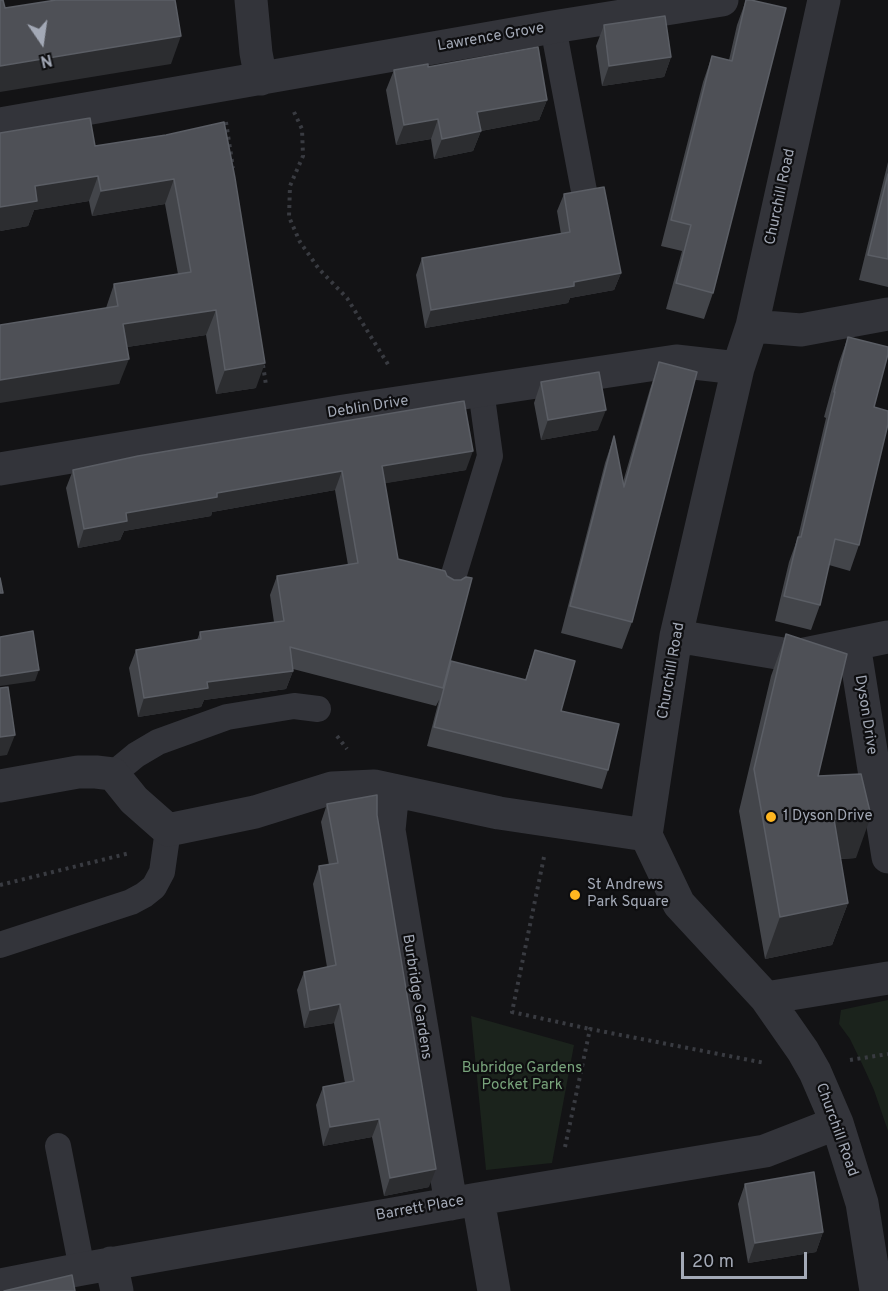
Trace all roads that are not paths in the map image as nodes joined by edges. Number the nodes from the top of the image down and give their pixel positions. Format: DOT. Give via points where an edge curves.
graph roads {
  1 [pos="251,0"];
  2 [pos="722,0"];
  3 [pos="824,0"];
  4 [pos="642,6"];
  5 [pos="553,27"];
  6 [pos="268,78"];
  7 [pos="0,124"];
  8 [pos="584,191"];
  9 [pos="888,314"];
  10 [pos="752,326"];
  11 [pos="738,368"];
  12 [pos="481,390"];
  13 [pos="0,469"];
  14 [pos="451,584"];
  15 [pos="676,636"];
  16 [pos="888,638"];
  17 [pos="854,644"];
  18 [pos="318,709"];
  19 [pos="113,774"];
  20 [pos="0,786"];
  21 [pos="393,790"];
  22 [pos="168,830"];
  23 [pos="646,835"];
  24 [pos="888,857"];
  25 [pos="0,945"];
  26 [pos="888,978"];
  27 [pos="766,999"];
  28 [pos="837,1123"];
  29 [pos="58,1146"];
  30 [pos="875,1200"];
  31 [pos="464,1201"];
  32 [pos="104,1274"];
  33 [pos="0,1285"];
  34 [pos="494,1291"];
  35 [pos="876,1291"];
  1 -- 6 [label="street" via="255,53"];
  2 -- 4 [label="street, Lawrence Grove"];
  3 -- 10 [label="street, Churchill Road"];
  4 -- 5 [label="street, Lawrence Grove"];
  5 -- 6 [label="street, Lawrence Grove"];
  5 -- 8 [label="lane"];
  6 -- 7 [label="street, Lawrence Grove"];
  9 -- 10 [label="street" via="801,330"];
  10 -- 11 [label="street, Churchill Road"];
  11 -- 12 [label="street, Deblin Drive" via="676,361"];
  11 -- 15 [label="street, Churchill Road"];
  12 -- 13 [label="street, Deblin Drive"];
  12 -- 14 [label="lane" via="489,456"];
  15 -- 17 [label="street" via="795,656"];
  15 -- 23 [label="street, Churchill Road"];
  16 -- 17 [label="street"];
  17 -- 24 [label="street, Dyson Drive"];
  18 -- 19 [label="lane" via="294,706 227,717 158,742"];
  19 -- 20 [label="street" via="78,772"];
  19 -- 22 [label="street" via="134,800"];
  21 -- 22 [label="street" via="374,786 332,788 255,812"];
  21 -- 23 [label="street" via="500,813"];
  21 -- 31 [label="street, Burbridge Gardens" via="389,830"];
  22 -- 25 [label="lane" via="162,872 144,895"];
  23 -- 27 [label="street, Churchill Road" via="679,904"];
  26 -- 27 [label="street"];
  27 -- 28 [label="street, Churchill Road" via="803,1051"];
  28 -- 30 [label="street, Churchill Road"];
  28 -- 31 [label="street, Barrett Place" via="765,1151"];
  29 -- 32 [label="lane"];
  30 -- 35 [label="street, Churchill Road"];
  31 -- 32 [label="street, Barrett Place"];
  31 -- 34 [label="street, Burbridge Gardens"];
  32 -- 33 [label="street, Barrett Place"];
}
